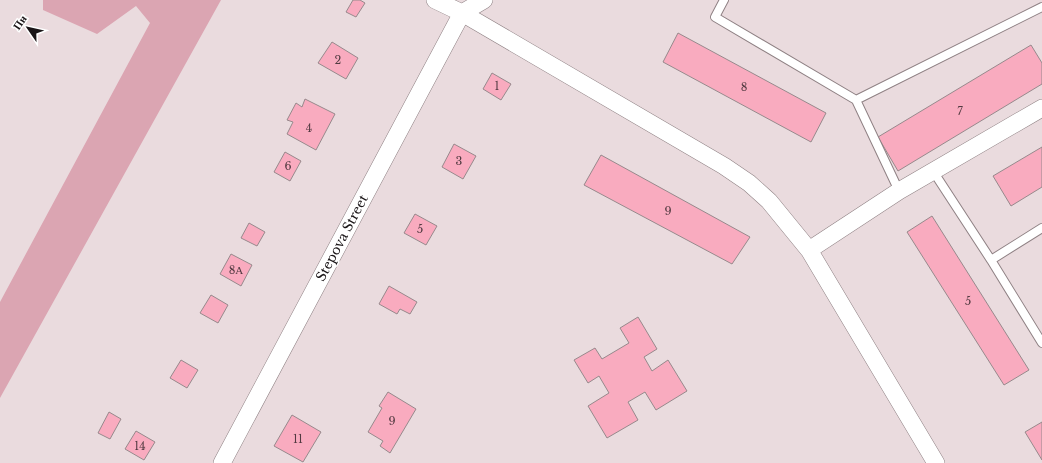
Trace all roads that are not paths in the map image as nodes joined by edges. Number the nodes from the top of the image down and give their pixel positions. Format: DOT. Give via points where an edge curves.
graph roads {
  1 [pos="435,0"];
  2 [pos="484,0"];
  3 [pos="724,0"];
  4 [pos="1042,6"];
  5 [pos="462,13"];
  6 [pos="856,100"];
  7 [pos="1042,108"];
  8 [pos="933,171"];
  9 [pos="899,191"];
  10 [pos="1042,228"];
  11 [pos="809,250"];
  12 [pos="991,260"];
  13 [pos="1042,343"];
  14 [pos="222,463"];
  15 [pos="936,463"];
  1 -- 5 [label="street"];
  2 -- 5 [label="street"];
  3 -- 6 [label="lane" via="715,17"];
  4 -- 6 [label="lane"];
  5 -- 11 [label="street" via="749,183 769,201"];
  5 -- 14 [label="street, Stepova Street"];
  6 -- 9 [label="lane"];
  7 -- 8 [label="street"];
  8 -- 9 [label="street"];
  8 -- 12 [label="lane"];
  9 -- 11 [label="street"];
  10 -- 12 [label="lane"];
  11 -- 15 [label="street"];
  12 -- 13 [label="lane"];
}
